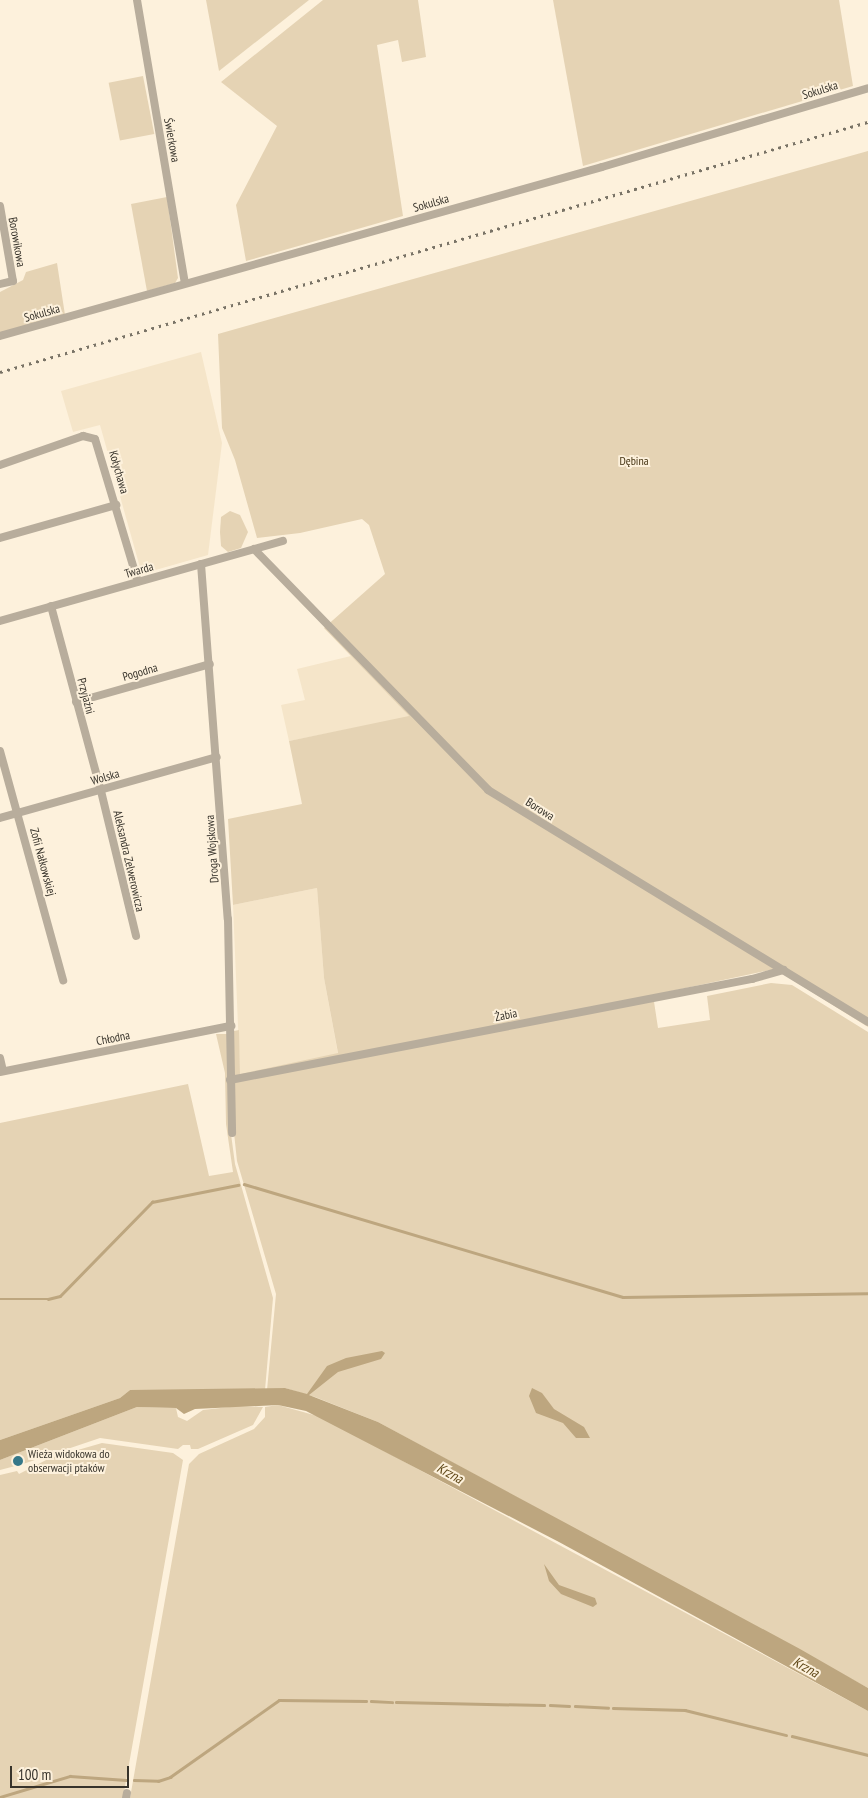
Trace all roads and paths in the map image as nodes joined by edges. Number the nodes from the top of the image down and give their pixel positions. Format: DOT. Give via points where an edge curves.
graph roads {
  1 [pos="137,0"];
  2 [pos="868,88"];
  3 [pos="0,206"];
  4 [pos="185,283"];
  5 [pos="0,284"];
  6 [pos="0,336"];
  7 [pos="0,465"];
  8 [pos="116,505"];
  9 [pos="0,538"];
  10 [pos="283,541"];
  11 [pos="254,549"];
  12 [pos="201,564"];
  13 [pos="138,582"];
  14 [pos="51,606"];
  15 [pos="0,621"];
  16 [pos="210,664"];
  17 [pos="76,702"];
  18 [pos="0,751"];
  19 [pos="217,757"];
  20 [pos="101,791"];
  21 [pos="18,813"];
  22 [pos="0,818"];
  23 [pos="136,936"];
  24 [pos="784,970"];
  25 [pos="63,980"];
  26 [pos="868,1022"];
  27 [pos="231,1026"];
  28 [pos="0,1058"];
  29 [pos="2,1072"];
  30 [pos="230,1080"];
  31 [pos="232,1133"];
  1 -- 4 [label="street, Świerkowa"];
  2 -- 4 [label="street, Sokulska" via="602,167"];
  3 -- 5 [label="street, Borowikowa" via="13,281"];
  4 -- 6 [label="street, Sokulska"];
  7 -- 8 [label="street, Kołychawa" via="91,436 100,446"];
  8 -- 9 [label="street"];
  8 -- 13 [label="street, Kołychawa"];
  10 -- 11 [label="street, Twarda"];
  11 -- 12 [label="street, Twarda"];
  11 -- 24 [label="street, Borowa" via="488,790"];
  12 -- 13 [label="street, Twarda"];
  12 -- 16 [label="street, Droga Wojskowa"];
  13 -- 14 [label="street, Twarda"];
  14 -- 15 [label="street, Twarda"];
  14 -- 17 [label="street, Przyjaźni"];
  16 -- 17 [label="street, Pogodna"];
  16 -- 19 [label="street, Droga Wojskowa"];
  17 -- 20 [label="street, Przyjaźni"];
  18 -- 21 [label="street, Zofii Nałkowskiej"];
  19 -- 20 [label="street, Wolska"];
  19 -- 27 [label="street, Droga Wojskowa" via="228,919"];
  20 -- 21 [label="street, Wolska"];
  20 -- 23 [label="street, Aleksandra Zelwerowicza"];
  21 -- 22 [label="street, Wolska"];
  21 -- 25 [label="street, Zofii Nałkowskiej"];
  24 -- 26 [label="street, Borowa"];
  24 -- 30 [label="street, Żabia" via="752,979"];
  27 -- 29 [label="street, Chłodna"];
  27 -- 30 [label="street, Droga Wojskowa"];
  28 -- 29 [label="street"];
  30 -- 31 [label="street, Droga Wojskowa"];
}
